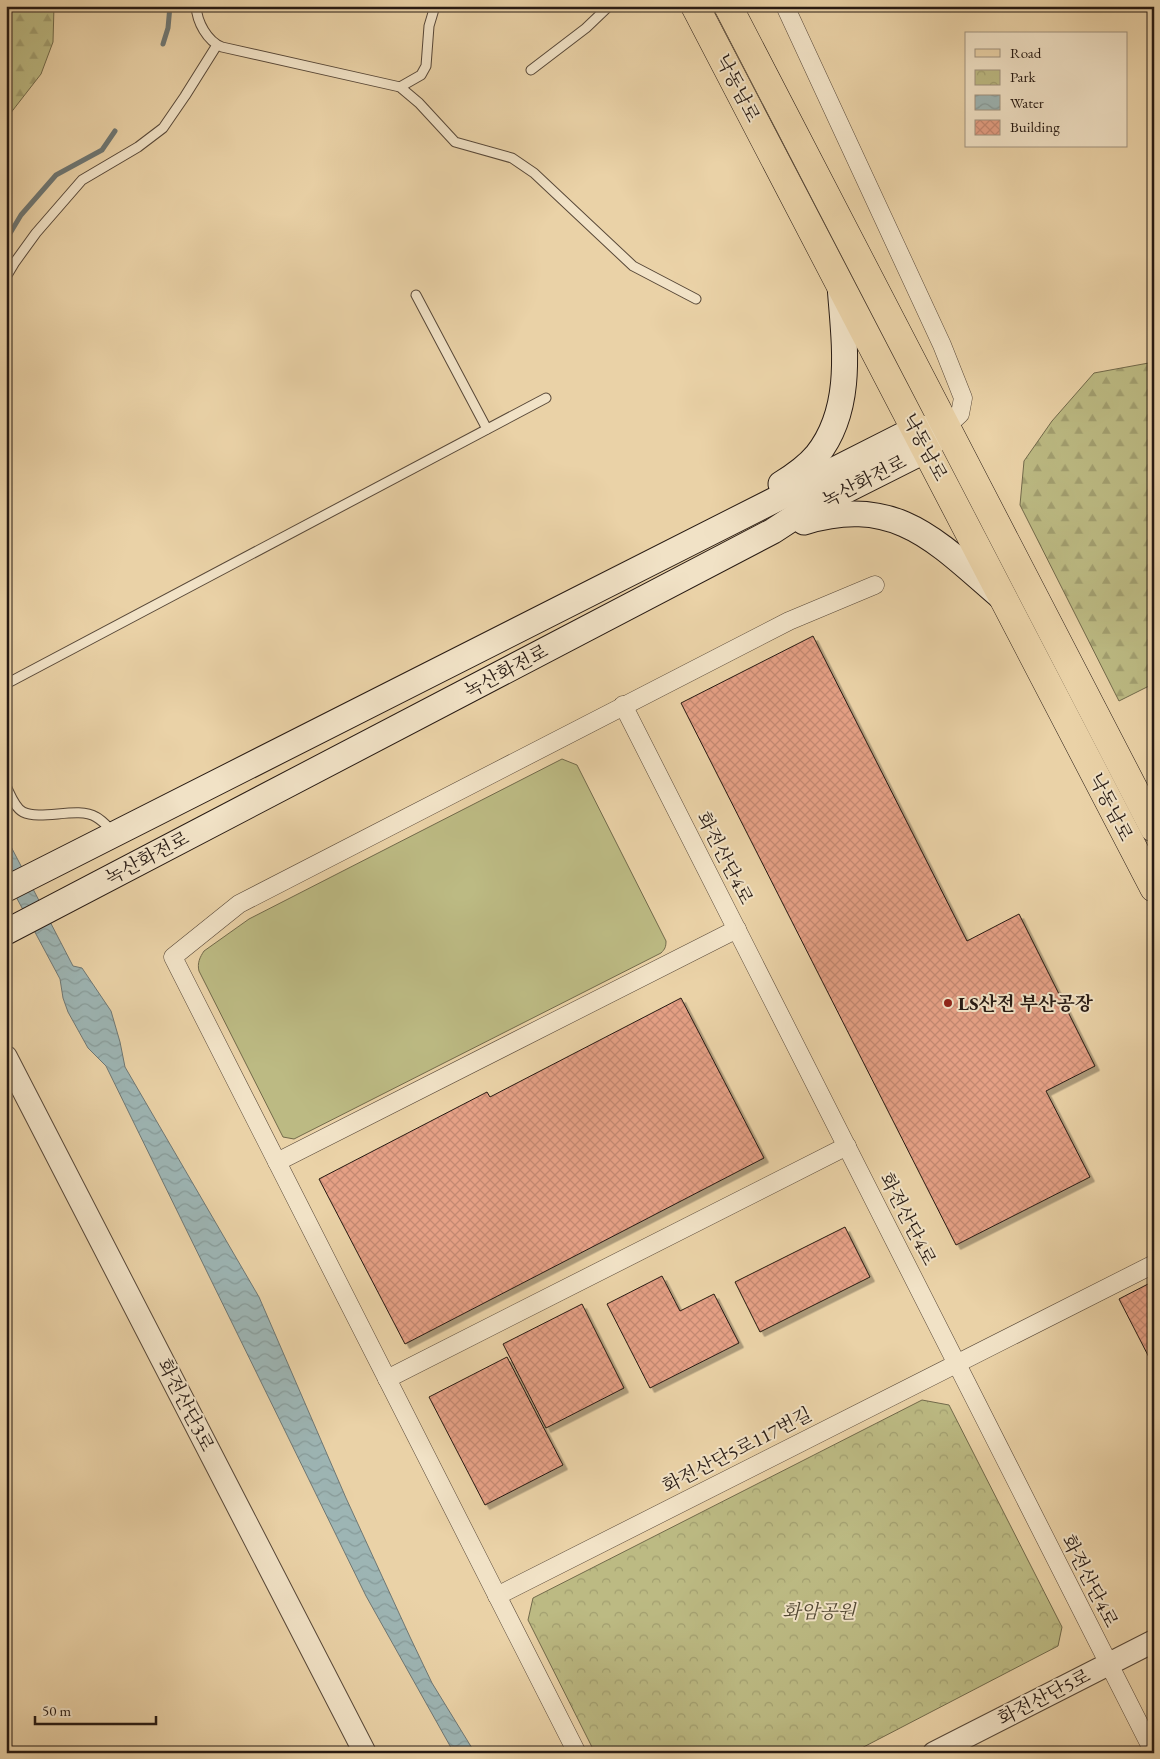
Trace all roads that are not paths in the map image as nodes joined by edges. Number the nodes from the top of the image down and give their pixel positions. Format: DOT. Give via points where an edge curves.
graph roads {
  1 [pos="196,6"];
  2 [pos="435,6"];
  3 [pos="609,6"];
  4 [pos="696,6"];
  5 [pos="728,6"];
  6 [pos="784,6"];
  7 [pos="217,45"];
  8 [pos="531,70"];
  9 [pos="400,87"];
  10 [pos="6,277"];
  11 [pos="840,285"];
  12 [pos="416,295"];
  13 [pos="696,299"];
  14 [pos="546,398"];
  15 [pos="946,427"];
  16 [pos="488,429"];
  17 [pos="921,439"];
  18 [pos="719,528"];
  19 [pos="773,532"];
  20 [pos="875,584"];
  21 [pos="1004,599"];
  22 [pos="6,684"];
  23 [pos="623,705"];
  24 [pos="6,786"];
  25 [pos="1154,828"];
  26 [pos="115,834"];
  27 [pos="1154,888"];
  28 [pos="6,889"];
  29 [pos="737,929"];
  30 [pos="6,932"];
  31 [pos="6,1057"];
  32 [pos="847,1146"];
  33 [pos="277,1162"];
  34 [pos="1154,1264"];
  35 [pos="957,1363"];
  36 [pos="387,1378"];
  37 [pos="497,1596"];
  38 [pos="1154,1641"];
  39 [pos="1109,1664"];
  40 [pos="936,1752"];
  41 [pos="1154,1752"];
  42 [pos="365,1753"];
  43 [pos="577,1753"];
  1 -- 7 [label="lane" via="196,16 202,28"];
  2 -- 9 [label="lane" via="426,66 421,75"];
  3 -- 8 [label="lane"];
  4 -- 11 [label="main road, 낙동남로"];
  5 -- 15 [label="main road, 낙동남로"];
  6 -- 15 [label="street" via="942,345 963,398 960,414"];
  7 -- 9 [label="lane"];
  7 -- 10 [label="lane" via="163,128 82,180 36,233"];
  9 -- 13 [label="lane" via="454,142 512,158 534,173 634,266"];
  11 -- 17 [label="main road, 낙동남로"];
  11 -- 18 [label="main road" via="845,370 837,417 827,440 798,473"];
  12 -- 16 [label="lane"];
  14 -- 16 [label="lane"];
  15 -- 17 [label="main road, 녹산화전로"];
  15 -- 25 [label="main road, 낙동남로"];
  16 -- 22 [label="lane"];
  17 -- 18 [label="main road, 녹산화전로"];
  17 -- 19 [label="main road, 녹산화전로"];
  17 -- 21 [label="main road, 낙동남로"];
  18 -- 26 [label="main road, 녹산화전로"];
  19 -- 21 [label="main road" via="831,515 877,515 910,526 936,541"];
  19 -- 30 [label="main road, 녹산화전로"];
  20 -- 23 [label="street" via="789,621"];
  21 -- 27 [label="main road, 낙동남로"];
  23 -- 29 [label="street, 화전산단4로"];
  23 -- 33 [label="street" via="239,904 173,957"];
  24 -- 26 [label="lane" via="22,812 95,816"];
  26 -- 28 [label="main road, 녹산화전로"];
  29 -- 32 [label="street, 화전산단4로"];
  29 -- 33 [label="street"];
  31 -- 42 [label="street, 화전산단3로"];
  32 -- 35 [label="street, 화전산단4로"];
  32 -- 36 [label="street"];
  33 -- 36 [label="street"];
  34 -- 35 [label="street, 화전산단5로117번길"];
  35 -- 37 [label="street, 화전산단5로117번길"];
  35 -- 39 [label="street, 화전산단4로"];
  36 -- 37 [label="street"];
  37 -- 43 [label="street"];
  38 -- 39 [label="street, 화전산단5로"];
  39 -- 40 [label="street, 화전산단5로"];
  39 -- 41 [label="street, 화전산단4로"];
}
